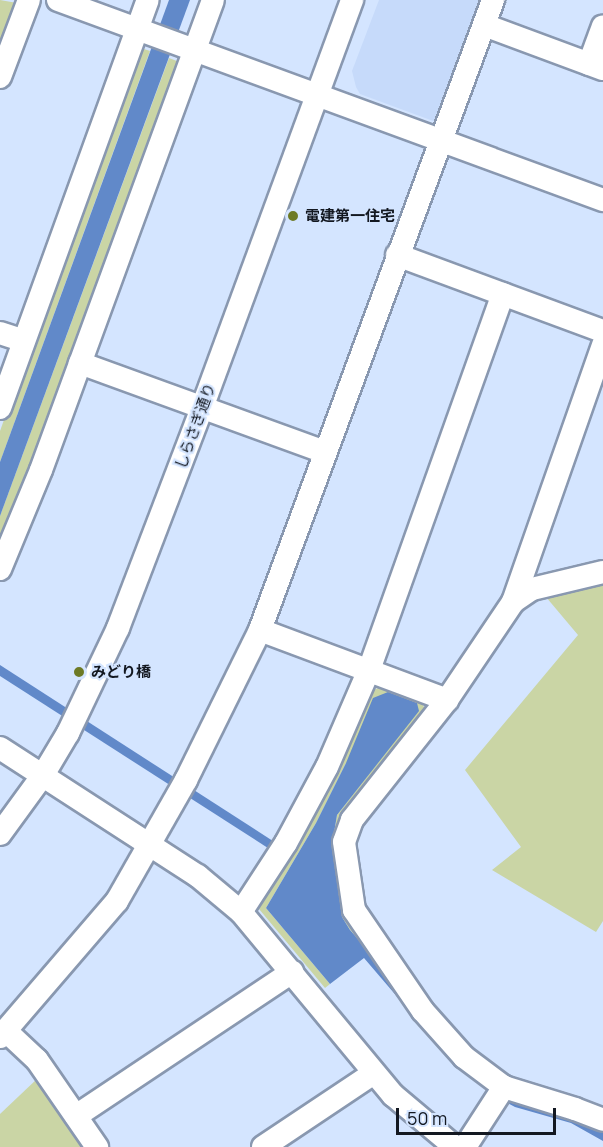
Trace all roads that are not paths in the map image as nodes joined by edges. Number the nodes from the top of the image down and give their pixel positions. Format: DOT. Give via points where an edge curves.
graph roads {
  1 [pos="29,0"];
  2 [pos="58,0"];
  3 [pos="148,0"];
  4 [pos="213,0"];
  5 [pos="352,0"];
  6 [pos="493,0"];
  7 [pos="484,25"];
  8 [pos="603,26"];
  9 [pos="137,30"];
  10 [pos="195,49"];
  11 [pos="596,67"];
  12 [pos="0,77"];
  13 [pos="317,95"];
  14 [pos="440,140"];
  15 [pos="603,200"];
  16 [pos="397,255"];
  17 [pos="503,294"];
  18 [pos="603,332"];
  19 [pos="0,333"];
  20 [pos="24,341"];
  21 [pos="603,345"];
  22 [pos="80,363"];
  23 [pos="0,408"];
  24 [pos="202,408"];
  25 [pos="324,452"];
  26 [pos="0,568"];
  27 [pos="603,572"];
  28 [pos="513,602"];
  29 [pos="260,630"];
  30 [pos="369,670"];
  31 [pos="447,700"];
  32 [pos="0,748"];
  33 [pos="43,775"];
  34 [pos="0,834"];
  35 [pos="150,843"];
  36 [pos="241,912"];
  37 [pos="292,972"];
  38 [pos="3,1034"];
  39 [pos="374,1073"];
  40 [pos="504,1087"];
  41 [pos="76,1116"];
  42 [pos="603,1120"];
  43 [pos="97,1147"];
  44 [pos="263,1147"];
  45 [pos="455,1147"];
  46 [pos="465,1147"];
  1 -- 12 [label="street"];
  2 -- 9 [label="street"];
  3 -- 9 [label="street"];
  4 -- 10 [label="street"];
  5 -- 13 [label="street, しらさぎ通り"];
  6 -- 7 [label="street"];
  7 -- 11 [label="street"];
  7 -- 14 [label="street"];
  8 -- 11 [label="street"];
  9 -- 10 [label="street"];
  9 -- 20 [label="street"];
  10 -- 13 [label="street"];
  10 -- 22 [label="street"];
  13 -- 14 [label="street"];
  13 -- 24 [label="street, しらさぎ通り"];
  14 -- 15 [label="street"];
  14 -- 16 [label="street"];
  16 -- 17 [label="street"];
  16 -- 25 [label="street"];
  17 -- 18 [label="street"];
  17 -- 30 [label="street"];
  19 -- 20 [label="street"];
  20 -- 23 [label="street"];
  21 -- 28 [label="street"];
  22 -- 24 [label="street"];
  22 -- 26 [label="street"];
  24 -- 25 [label="street"];
  24 -- 33 [label="street, しらさぎ通り" via="117,628 68,733"];
  25 -- 29 [label="street"];
  27 -- 28 [label="street" via="532,589"];
  28 -- 31 [label="street"];
  29 -- 30 [label="street"];
  29 -- 35 [label="street" via="186,780"];
  30 -- 31 [label="street"];
  30 -- 36 [label="street" via="327,767 286,843"];
  31 -- 40 [label="street" via="352,820 344,842 348,879 354,910 423,1011 464,1057"];
  32 -- 33 [label="street"];
  33 -- 34 [label="street, しらさぎ通り"];
  33 -- 35 [label="street"];
  35 -- 36 [label="street"];
  35 -- 38 [label="street" via="117,901"];
  36 -- 37 [label="street"];
  37 -- 39 [label="street"];
  37 -- 41 [label="street"];
  38 -- 41 [label="street" via="37,1060"];
  39 -- 44 [label="street"];
  39 -- 45 [label="street" via="412,1114"];
  40 -- 42 [label="street"];
  40 -- 46 [label="street"];
  41 -- 43 [label="street"];
}
